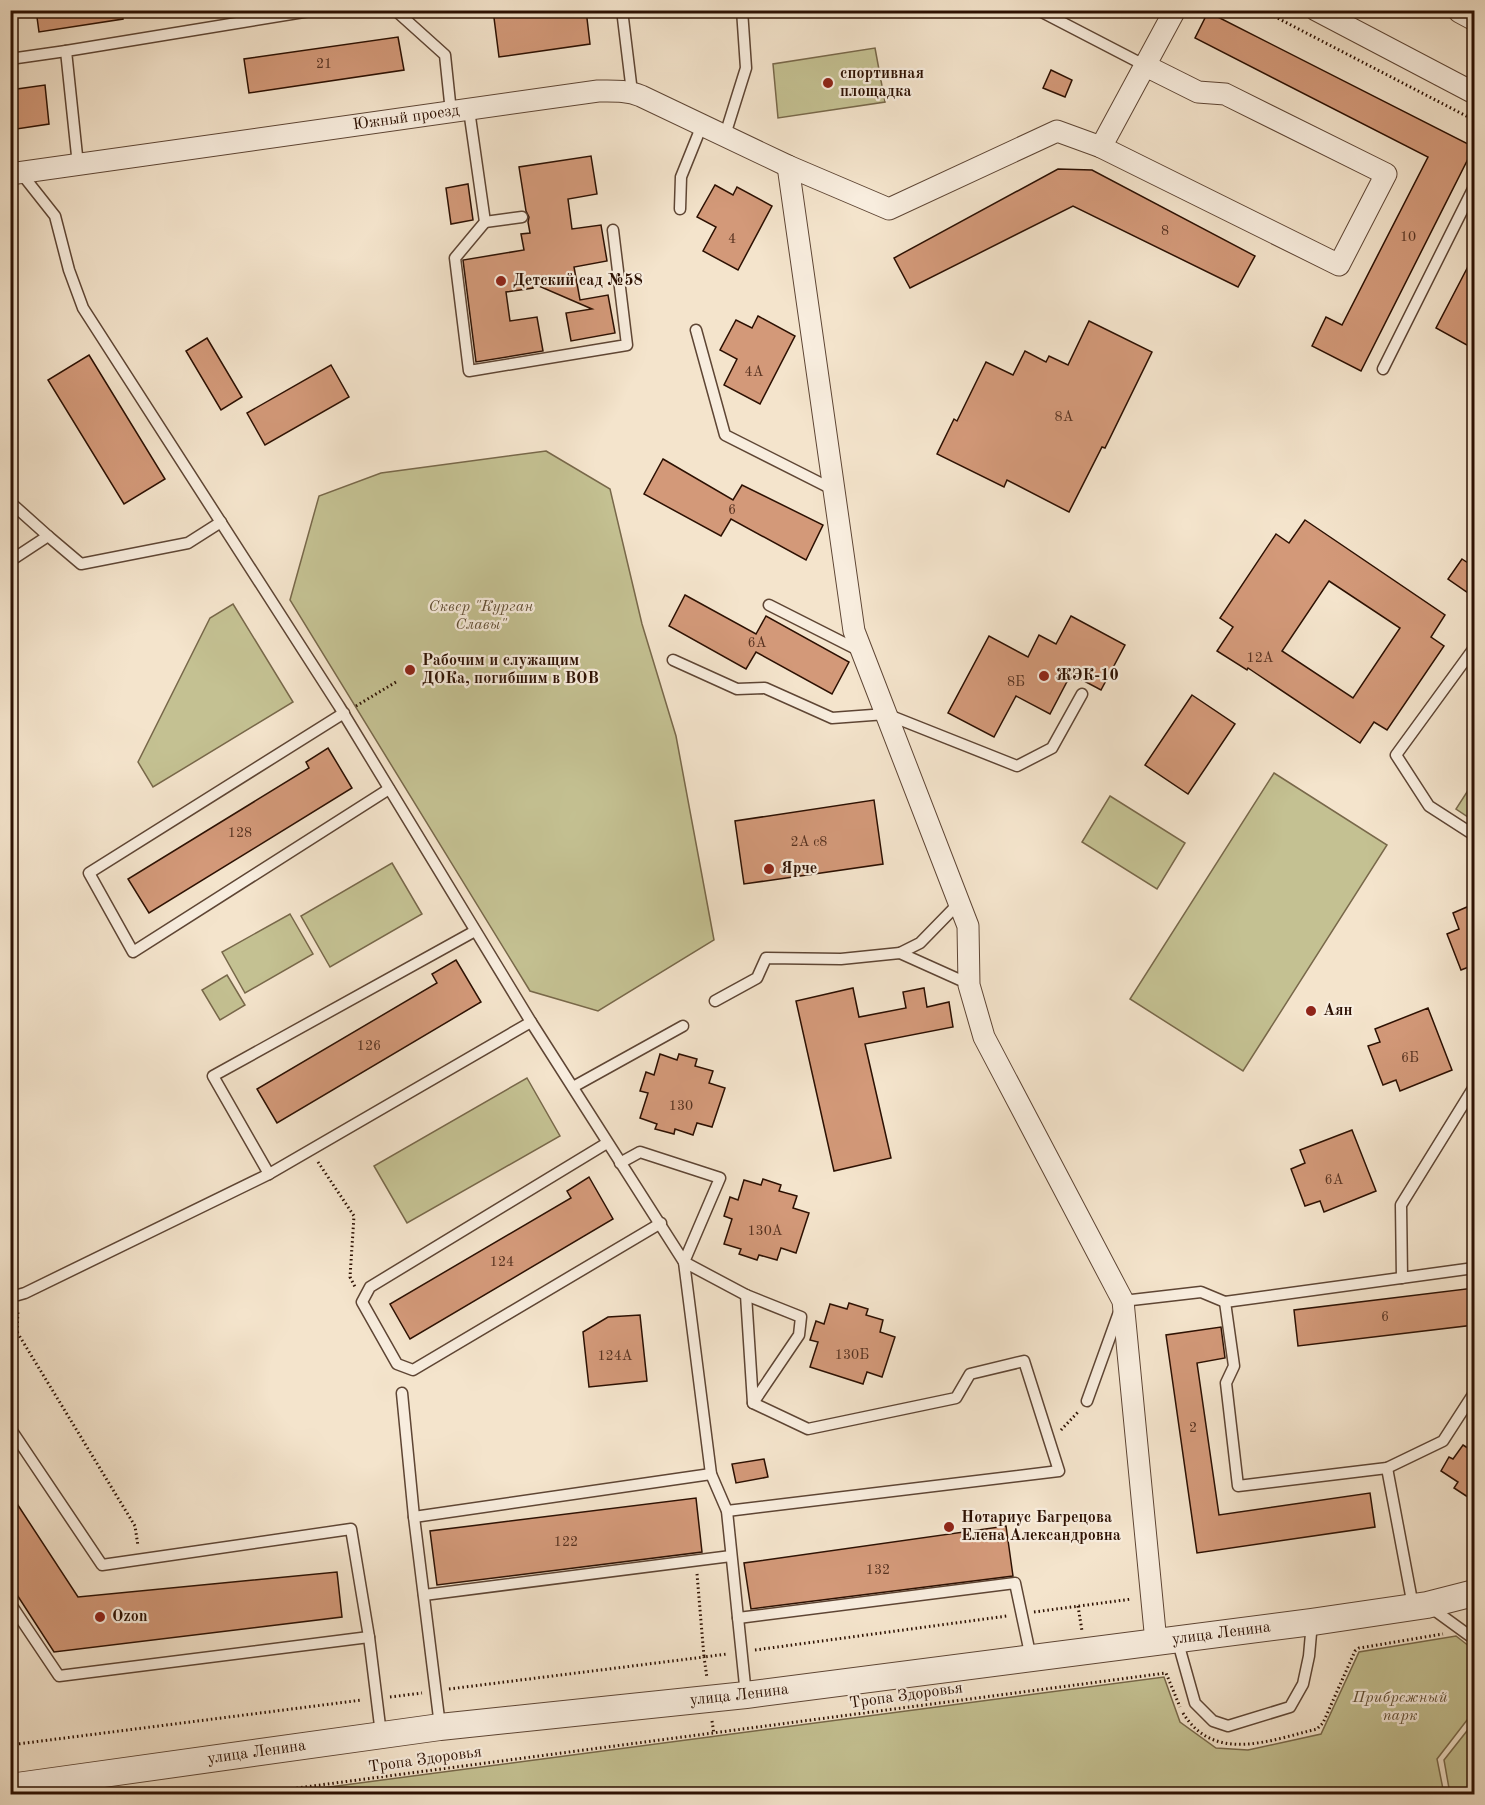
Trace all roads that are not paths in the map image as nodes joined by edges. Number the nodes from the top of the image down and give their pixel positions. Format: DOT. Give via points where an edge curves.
graph roads {
  1 [pos="316,10"];
  2 [pos="395,10"];
  3 [pos="622,10"];
  4 [pos="742,10"];
  5 [pos="1038,10"];
  6 [pos="1175,10"];
  7 [pos="1316,10"];
  8 [pos="1461,10"];
  9 [pos="1474,17"];
  10 [pos="66,51"];
  11 [pos="10,59"];
  12 [pos="1146,66"];
  13 [pos="632,92"];
  14 [pos="1474,93"];
  15 [pos="460,111"];
  16 [pos="702,125"];
  17 [pos="725,135"];
  18 [pos="1101,147"];
  19 [pos="78,165"];
  20 [pos="788,166"];
  21 [pos="16,174"];
  22 [pos="1474,187"];
  23 [pos="680,209"];
  24 [pos="522,217"];
  25 [pos="484,222"];
  26 [pos="613,230"];
  27 [pos="696,330"];
  28 [pos="1383,369"];
  29 [pos="834,490"];
  30 [pos="10,502"];
  31 [pos="221,522"];
  32 [pos="48,536"];
  33 [pos="10,561"];
  34 [pos="769,605"];
  35 [pos="1474,648"];
  36 [pos="861,652"];
  37 [pos="673,660"];
  38 [pos="1083,694"];
  39 [pos="344,713"];
  40 [pos="886,714"];
  41 [pos="389,789"];
  42 [pos="1474,835"];
  43 [pos="959,903"];
  44 [pos="475,931"];
  45 [pos="900,953"];
  46 [pos="969,985"];
  47 [pos="716,1001"];
  48 [pos="531,1022"];
  49 [pos="683,1026"];
  50 [pos="573,1087"];
  51 [pos="1474,1087"];
  52 [pos="607,1143"];
  53 [pos="620,1163"];
  54 [pos="269,1174"];
  55 [pos="661,1223"];
  56 [pos="684,1262"];
  57 [pos="1474,1268"];
  58 [pos="1402,1278"];
  59 [pos="14,1294"];
  60 [pos="746,1295"];
  61 [pos="1123,1301"];
  62 [pos="1225,1302"];
  63 [pos="402,1393"];
  64 [pos="1474,1393"];
  65 [pos="1087,1401"];
  66 [pos="753,1403"];
  67 [pos="10,1428"];
  68 [pos="1387,1468"];
  69 [pos="711,1474"];
  70 [pos="727,1511"];
  71 [pos="414,1517"];
  72 [pos="731,1556"];
  73 [pos="1471,1594"];
  74 [pos="424,1595"];
  75 [pos="10,1603"];
  76 [pos="1420,1606"];
  77 [pos="738,1618"];
  78 [pos="1312,1622"];
  79 [pos="369,1637"];
  80 [pos="1474,1639"];
  81 [pos="1166,1640"];
  82 [pos="1031,1658"];
  83 [pos="746,1695"];
  84 [pos="440,1727"];
  85 [pos="381,1734"];
  86 [pos="10,1787"];
  1 -- 10 [label="lane"];
  2 -- 15 [label="lane" via="444,55"];
  3 -- 13 [label="lane"];
  4 -- 17 [label="lane" via="746,68"];
  5 -- 12 [label="lane"];
  6 -- 12 [label="street"];
  7 -- 14 [label="street"];
  8 -- 9 [label="street"];
  10 -- 11 [label="lane"];
  10 -- 19 [label="lane"];
  12 -- 18 [label="street"];
  12 -- 18 [label="street, Южный проезд" via="1198,92 1225,94 1386,174 1339,265"];
  13 -- 15 [label="street, Южный проезд" via="598,91"];
  13 -- 16 [label="street, Южный проезд"];
  15 -- 19 [label="street, Южный проезд"];
  15 -- 25 [label="lane"];
  16 -- 17 [label="street, Южный проезд"];
  16 -- 23 [label="lane" via="681,177"];
  17 -- 20 [label="street, Южный проезд"];
  18 -- 20 [label="street, Южный проезд" via="1057,131 889,209"];
  19 -- 21 [label="street, Южный проезд"];
  20 -- 29 [label="street"];
  21 -- 31 [label="lane" via="55,216 83,308"];
  22 -- 28 [label="lane"];
  24 -- 25 [label="lane"];
  25 -- 26 [label="lane" via="455,258 470,371 627,345"];
  27 -- 29 [label="lane" via="725,435"];
  29 -- 36 [label="street" via="854,631"];
  30 -- 32 [label="lane"];
  31 -- 32 [label="lane" via="188,543 81,564"];
  31 -- 39 [label="lane"];
  32 -- 33 [label="lane"];
  34 -- 36 [label="lane"];
  35 -- 42 [label="lane" via="1396,755 1429,806"];
  36 -- 40 [label="street"];
  37 -- 40 [label="lane" via="737,689 765,688 832,718"];
  38 -- 40 [label="lane" via="1052,748 1017,766"];
  39 -- 41 [label="lane"];
  39 -- 41 [label="lane" via="89,873 133,952"];
  40 -- 43 [label="street"];
  41 -- 44 [label="lane"];
  43 -- 45 [label="lane" via="920,943"];
  43 -- 46 [label="street" via="968,926"];
  44 -- 48 [label="lane"];
  44 -- 54 [label="lane" via="213,1076"];
  45 -- 46 [label="lane"];
  45 -- 47 [label="lane" via="841,959 766,958 757,978"];
  46 -- 61 [label="street" via="984,1037"];
  48 -- 50 [label="lane"];
  48 -- 54 [label="lane"];
  49 -- 50 [label="lane"];
  50 -- 52 [label="lane"];
  51 -- 58 [label="lane" via="1401,1205"];
  52 -- 53 [label="lane"];
  52 -- 55 [label="lane" via="370,1287 362,1302 397,1364 413,1370"];
  53 -- 55 [label="lane"];
  53 -- 56 [label="lane" via="640,1152 720,1178"];
  54 -- 59 [label="lane"];
  55 -- 56 [label="lane"];
  56 -- 60 [label="lane"];
  56 -- 69 [label="lane"];
  57 -- 58 [label="lane"];
  58 -- 62 [label="lane"];
  60 -- 66 [label="lane"];
  60 -- 66 [label="lane" via="801,1317 799,1335"];
  61 -- 62 [label="lane" via="1201,1292"];
  61 -- 65 [label="lane"];
  61 -- 81 [label="street" via="1151,1596"];
  62 -- 68 [label="lane" via="1234,1366 1226,1383 1238,1486"];
  63 -- 71 [label="lane"];
  64 -- 68 [label="lane" via="1443,1441"];
  66 -- 70 [label="lane" via="808,1429 956,1398 970,1374 1024,1361 1059,1471"];
  67 -- 79 [label="lane" via="102,1565 351,1529"];
  68 -- 76 [label="lane"];
  69 -- 70 [label="lane"];
  69 -- 71 [label="lane"];
  70 -- 72 [label="lane"];
  71 -- 74 [label="lane"];
  72 -- 74 [label="lane"];
  72 -- 77 [label="lane"];
  73 -- 76 [label="street, улица Ленина"];
  74 -- 84 [label="lane"];
  75 -- 79 [label="lane" via="59,1676"];
  76 -- 78 [label="street, улица Ленина"];
  76 -- 80 [label="lane"];
  77 -- 82 [label="lane" via="1015,1583"];
  77 -- 83 [label="lane"];
  78 -- 81 [label="street, улица Ленина"];
  78 -- 81 [label="lane" via="1303,1684 1290,1707 1227,1726 1213,1721 1195,1703"];
  79 -- 85 [label="lane"];
  81 -- 82 [label="street, улица Ленина"];
  82 -- 83 [label="street, улица Ленина"];
  83 -- 84 [label="street, улица Ленина"];
  84 -- 85 [label="street, улица Ленина"];
  85 -- 86 [label="street, улица Ленина"];
}
